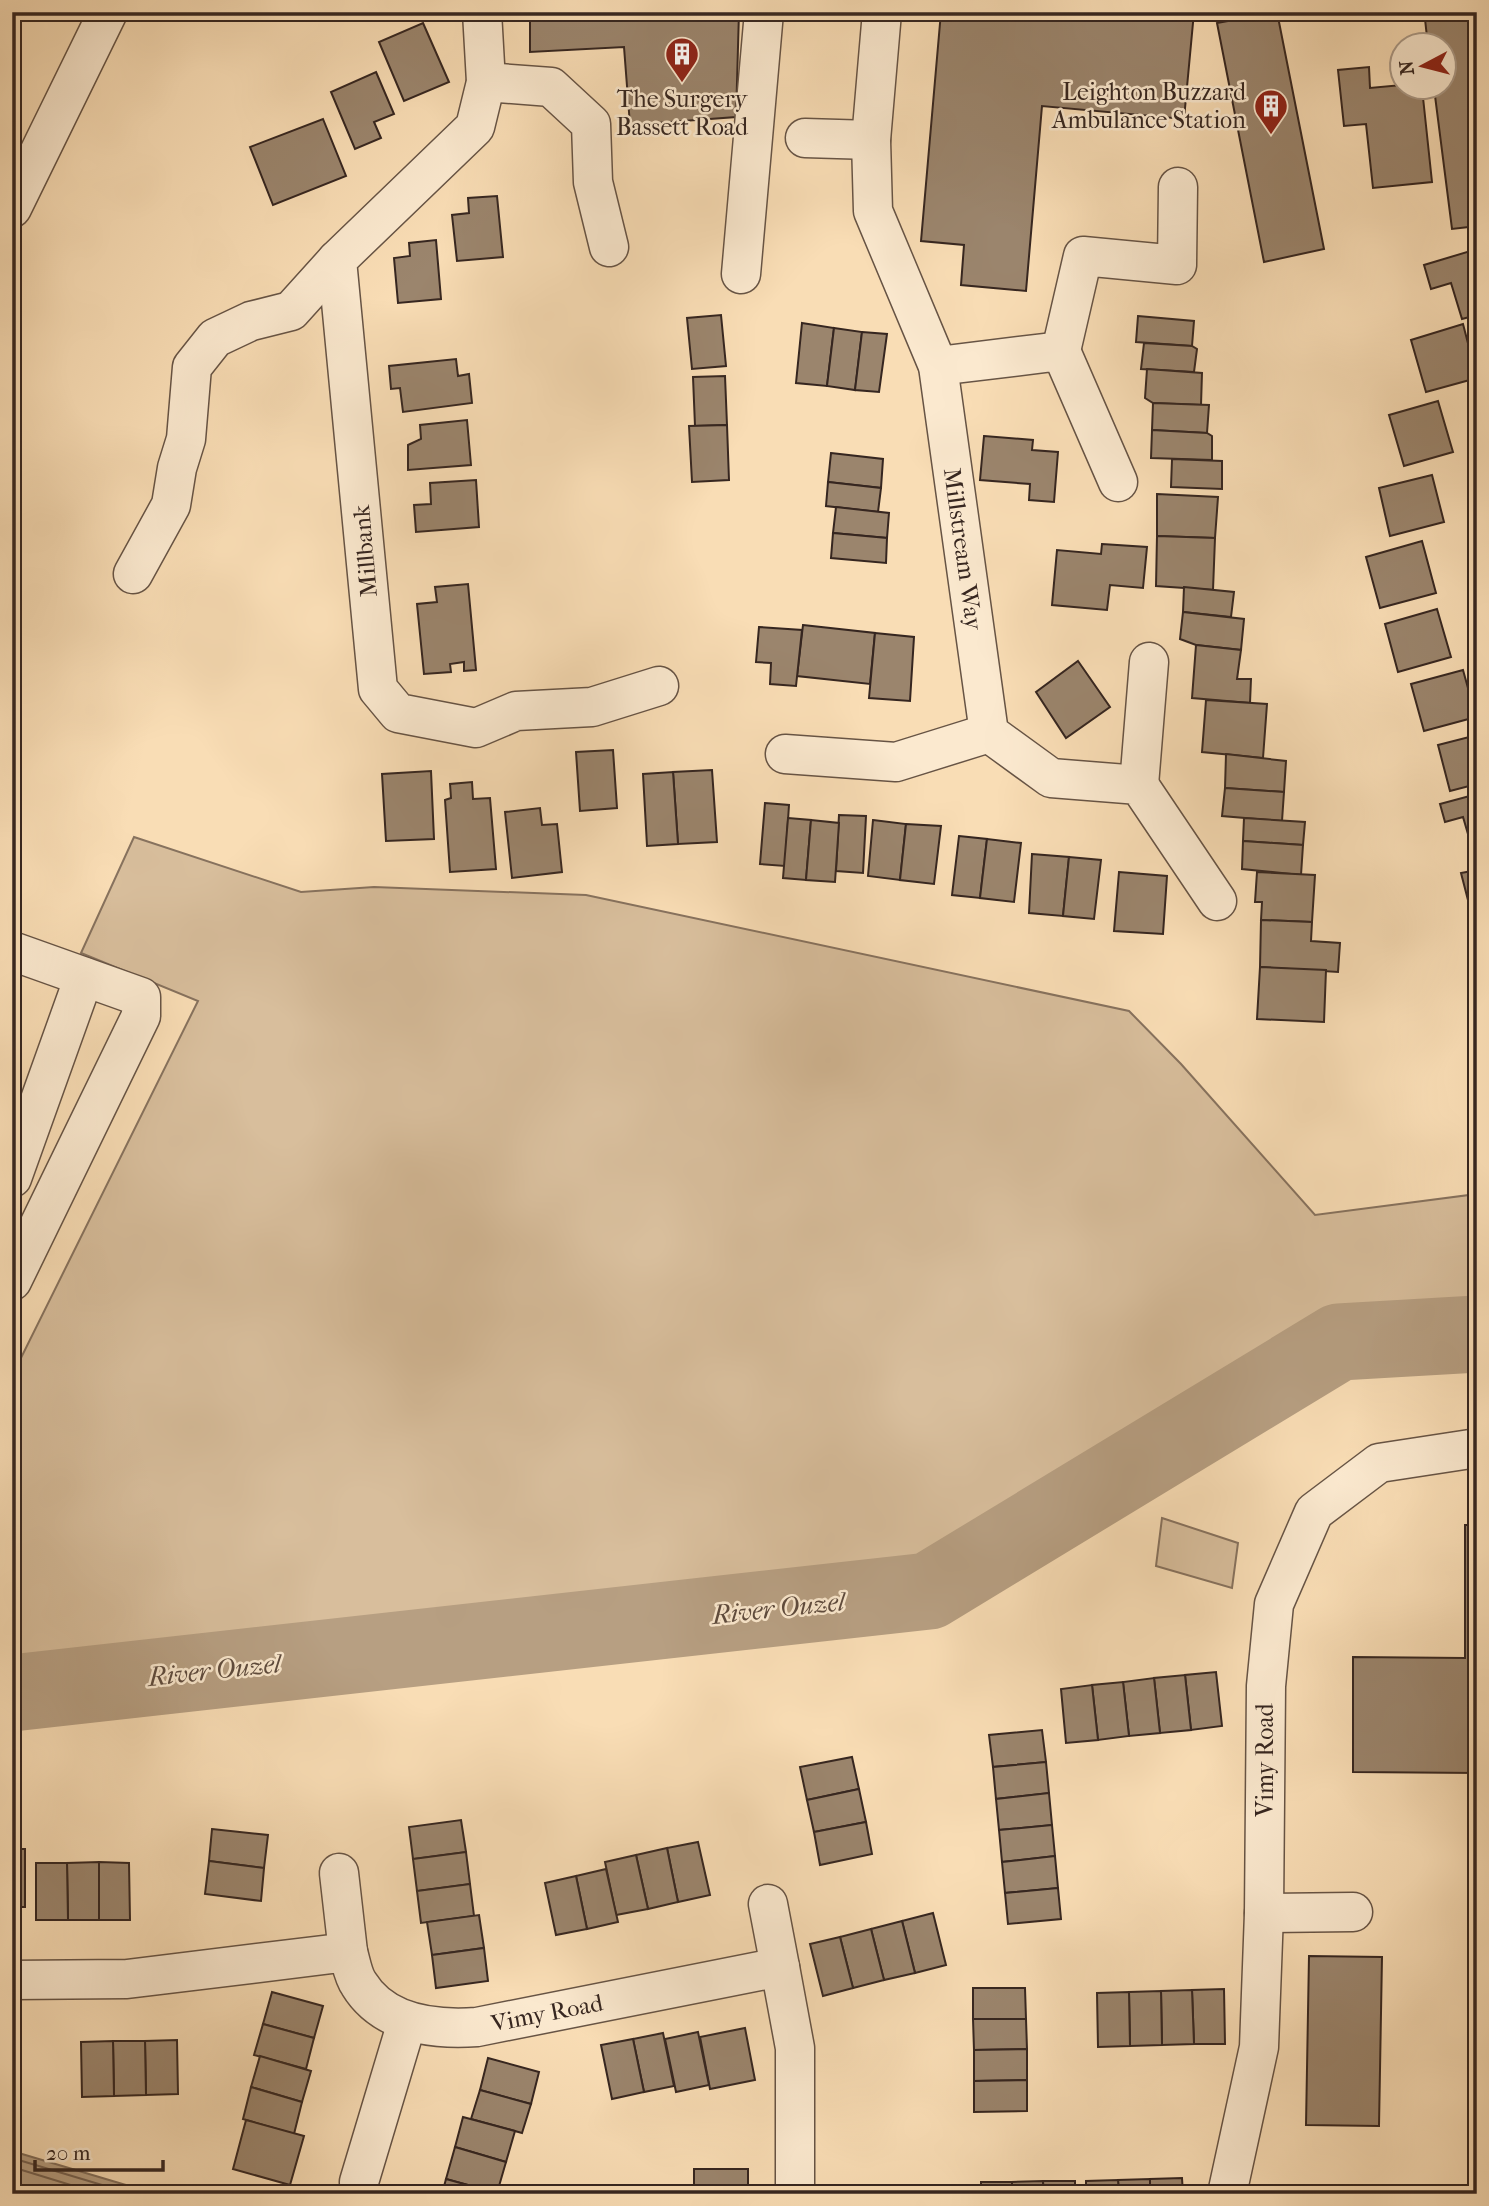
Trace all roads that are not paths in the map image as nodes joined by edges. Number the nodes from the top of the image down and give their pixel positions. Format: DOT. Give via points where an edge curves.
graph roads {
  1 [pos="108,12"];
  2 [pos="482,12"];
  3 [pos="764,12"];
  4 [pos="883,12"];
  5 [pos="486,82"];
  6 [pos="806,138"];
  7 [pos="871,140"];
  8 [pos="1178,187"];
  9 [pos="12,208"];
  10 [pos="609,247"];
  11 [pos="337,260"];
  12 [pos="741,274"];
  13 [pos="1061,351"];
  14 [pos="938,366"];
  15 [pos="1118,482"];
  16 [pos="133,574"];
  17 [pos="1149,662"];
  18 [pos="659,686"];
  19 [pos="989,733"];
  20 [pos="785,754"];
  21 [pos="1139,785"];
  22 [pos="1217,901"];
  23 [pos="12,951"];
  24 [pos="83,977"];
  25 [pos="12,1178"];
  26 [pos="16,1267"];
  27 [pos="1477,1448"];
  28 [pos="339,1873"];
  29 [pos="768,1904"];
  30 [pos="1353,1912"];
  31 [pos="1264,1913"];
  32 [pos="348,1952"];
  33 [pos="780,1967"];
  34 [pos="12,1980"];
  35 [pos="407,2022"];
  36 [pos="359,2182"];
  37 [pos="795,2194"];
  38 [pos="1227,2194"];
  1 -- 9 [label="street"];
  2 -- 5 [label="street"];
  3 -- 12 [label="street"];
  4 -- 7 [label="street, Millstream Way"];
  5 -- 10 [label="street" via="551,87 591,124 593,182"];
  5 -- 11 [label="street" via="475,127"];
  6 -- 7 [label="street"];
  7 -- 14 [label="street, Millstream Way" via="873,211"];
  8 -- 13 [label="street" via="1177,265 1083,256"];
  11 -- 16 [label="street" via="290,311 251,321 215,338 192,367 186,439 171,505"];
  11 -- 18 [label="street, Millbank" via="378,689 398,713 476,728 516,711 592,707"];
  13 -- 14 [label="street"];
  13 -- 15 [label="street"];
  14 -- 19 [label="street, Millstream Way"];
  17 -- 21 [label="street"];
  19 -- 20 [label="street" via="896,762"];
  19 -- 21 [label="street" via="1051,778"];
  21 -- 22 [label="street"];
  23 -- 24 [label="street"];
  24 -- 25 [label="street"];
  24 -- 26 [label="street" via="141,998 141,1016"];
  27 -- 31 [label="street, Vimy Road" via="1379,1463 1314,1512 1274,1604 1266,1685"];
  28 -- 32 [label="street, Vimy Road"];
  29 -- 33 [label="street"];
  30 -- 31 [label="street"];
  31 -- 38 [label="street, Vimy Road" via="1259,2048"];
  32 -- 34 [label="street" via="127,1979"];
  32 -- 35 [label="street, Vimy Road" via="358,1983 383,2010"];
  33 -- 35 [label="street, Vimy Road" via="477,2027 441,2030"];
  33 -- 37 [label="street" via="795,2048"];
  35 -- 36 [label="street"];
}
